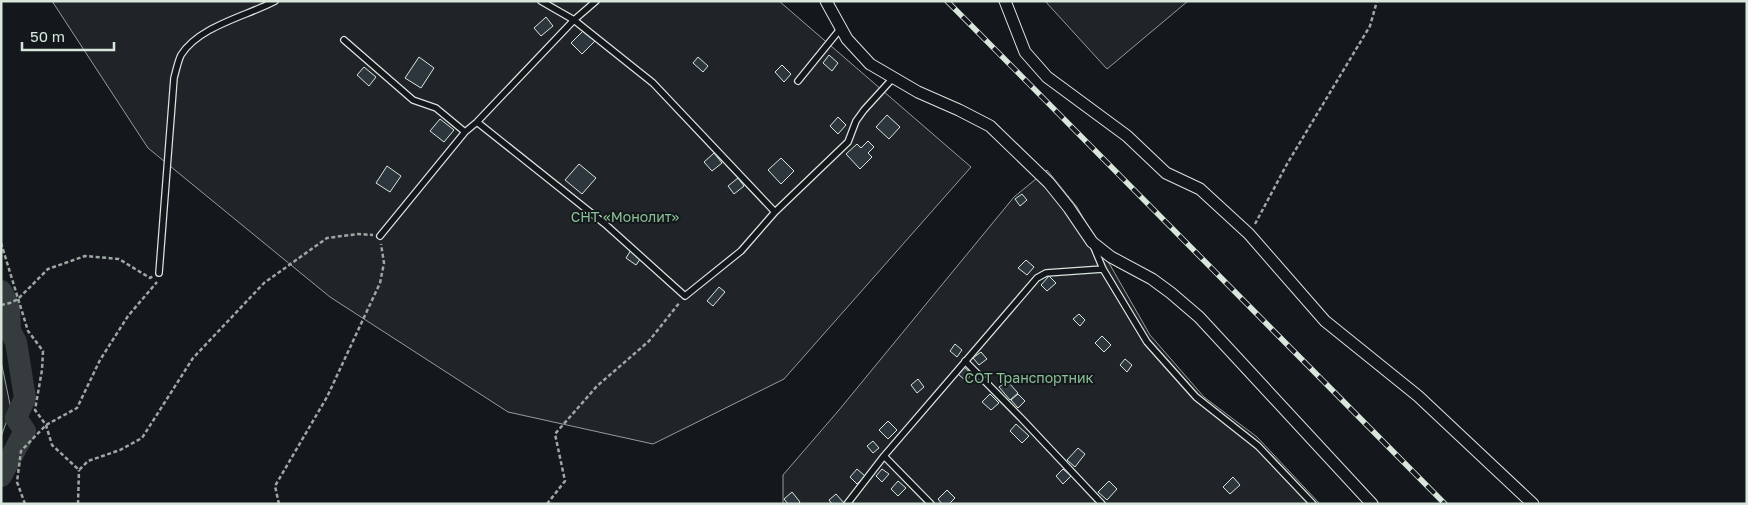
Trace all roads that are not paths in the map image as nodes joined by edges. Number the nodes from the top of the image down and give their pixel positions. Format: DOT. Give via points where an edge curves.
graph roads {
  1 [pos="275,1"];
  2 [pos="541,1"];
  3 [pos="596,1"];
  4 [pos="826,1"];
  5 [pos="1005,1"];
  6 [pos="574,20"];
  7 [pos="841,28"];
  8 [pos="344,40"];
  9 [pos="894,78"];
  10 [pos="798,81"];
  11 [pos="477,122"];
  12 [pos="465,132"];
  13 [pos="775,212"];
  14 [pos="380,236"];
  15 [pos="1092,242"];
  16 [pos="1103,269"];
  17 [pos="159,273"];
  18 [pos="965,361"];
  19 [pos="884,456"];
  20 [pos="1352,483"];
  21 [pos="847,504"];
  22 [pos="931,504"];
  23 [pos="1102,504"];
  24 [pos="1313,504"];
  25 [pos="1363,504"];
  26 [pos="1372,504"];
  27 [pos="1533,504"];
  1 -- 17 [label="lane" via="223,23 193,42 181,56 174,78"];
  2 -- 6 [label="lane"];
  3 -- 6 [label="lane"];
  4 -- 7 [label="street"];
  5 -- 27 [label="street" via="1025,52 1047,77 1127,136 1166,173 1200,189 1249,234 1325,321 1418,396"];
  6 -- 11 [label="lane"];
  6 -- 13 [label="lane" via="653,83"];
  7 -- 9 [label="street" via="870,64"];
  7 -- 10 [label="lane"];
  8 -- 12 [label="lane" via="413,100 436,108"];
  9 -- 13 [label="lane" via="856,121 848,142"];
  9 -- 15 [label="street" via="990,126 1049,183"];
  11 -- 12 [label="lane"];
  11 -- 13 [label="lane" via="605,224 685,296 741,251"];
  12 -- 14 [label="lane"];
  15 -- 16 [label="lane"];
  15 -- 20 [label="street" via="1111,258 1152,279 1199,317"];
  16 -- 18 [label="lane" via="1046,274 1037,278"];
  16 -- 24 [label="lane" via="1147,342 1196,397 1258,446"];
  18 -- 19 [label="lane"];
  18 -- 23 [label="lane"];
  19 -- 21 [label="lane"];
  19 -- 22 [label="lane"];
  20 -- 25 [label="lane"];
  20 -- 26 [label="street"];
}
